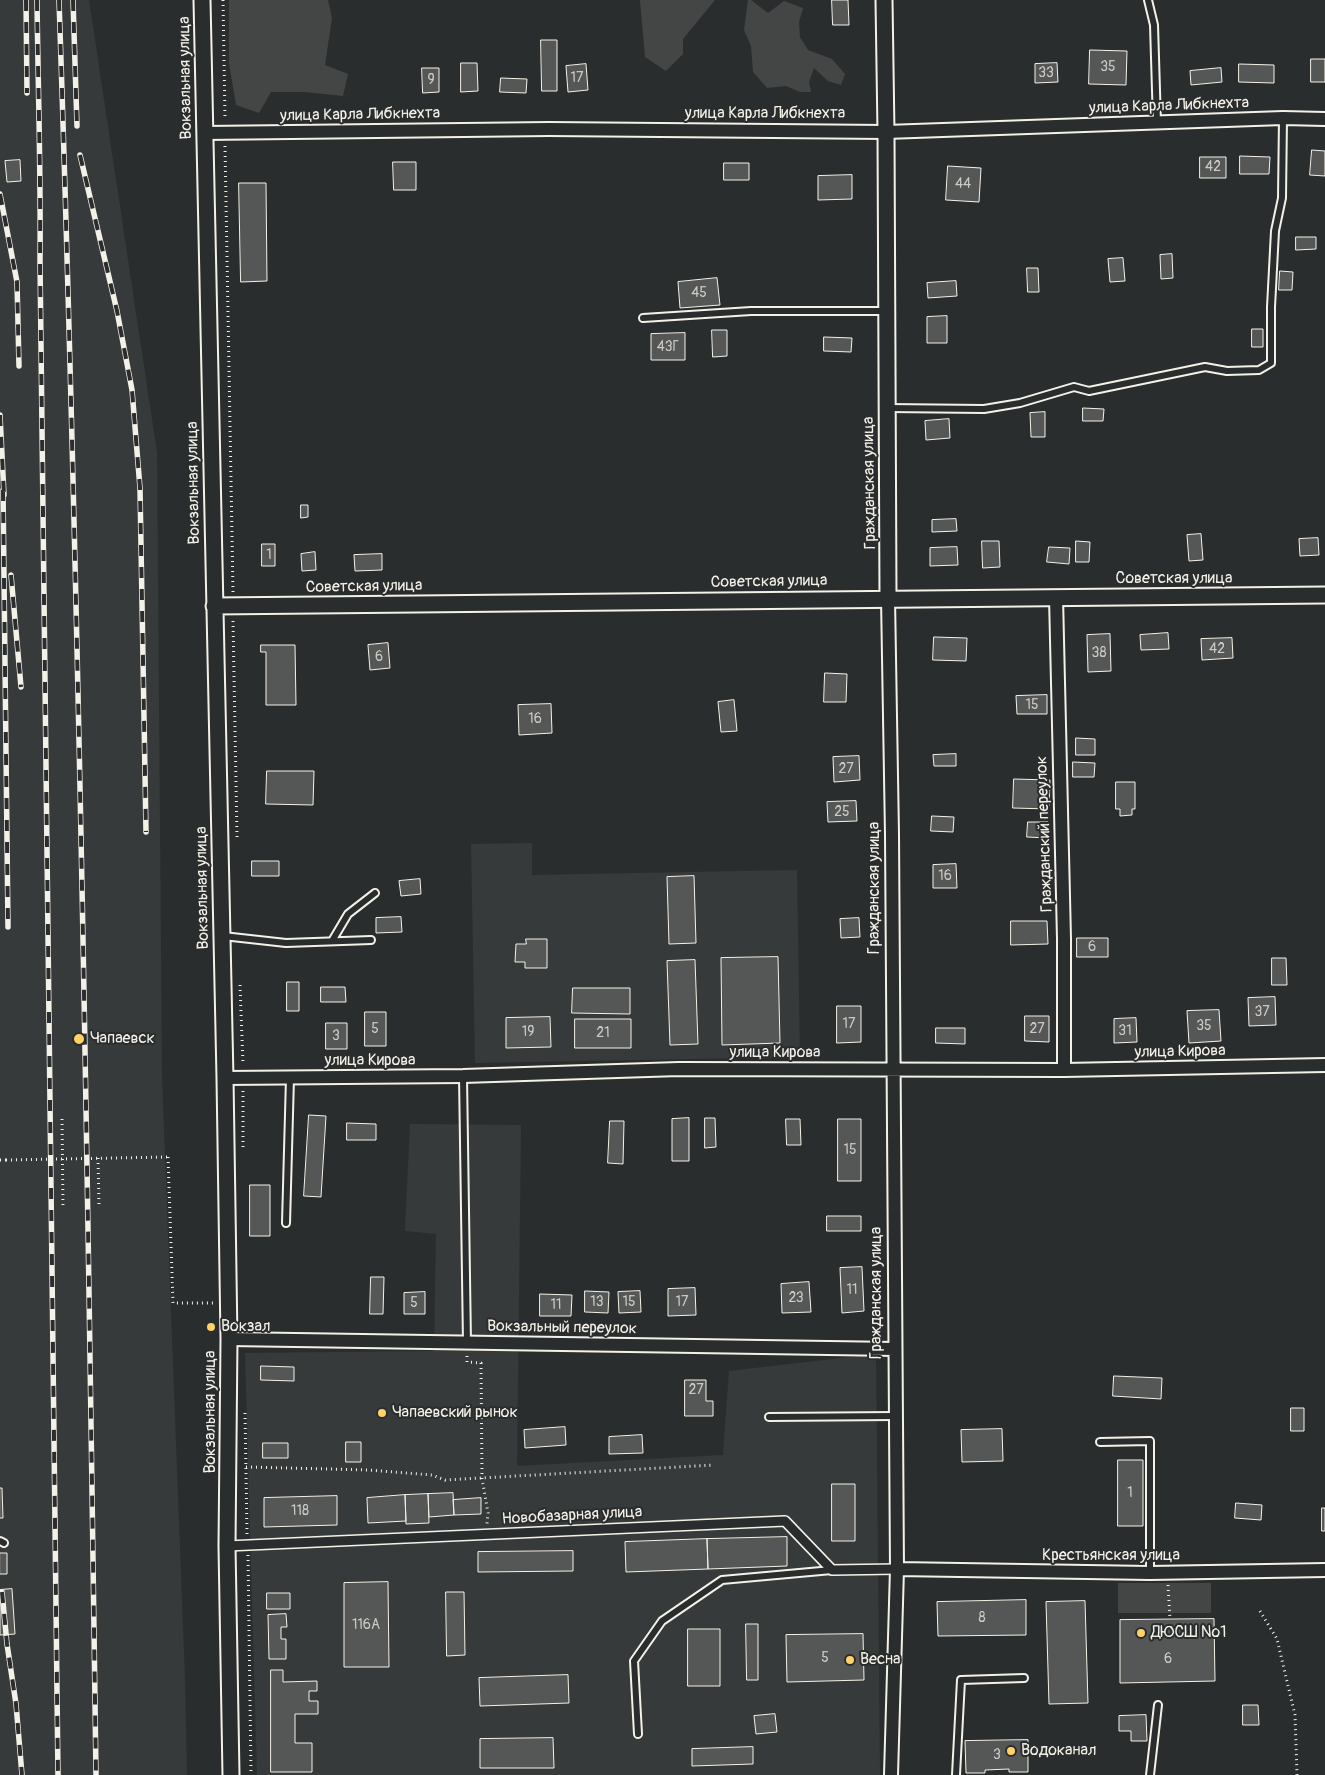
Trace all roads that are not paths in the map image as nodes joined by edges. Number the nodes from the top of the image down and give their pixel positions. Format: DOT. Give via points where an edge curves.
graph roads {
  1 [pos="202,0"];
  2 [pos="884,0"];
  3 [pos="1148,0"];
  4 [pos="1283,118"];
  5 [pos="1325,119"];
  6 [pos="1157,123"];
  7 [pos="886,132"];
  8 [pos="205,133"];
  9 [pos="886,310"];
  10 [pos="643,318"];
  11 [pos="886,408"];
  12 [pos="1325,595"];
  13 [pos="1056,597"];
  14 [pos="888,598"];
  15 [pos="214,606"];
  16 [pos="376,893"];
  17 [pos="222,936"];
  18 [pos="371,940"];
  19 [pos="332,941"];
  20 [pos="1325,1065"];
  21 [pos="893,1069"];
  22 [pos="1064,1070"];
  23 [pos="463,1076"];
  24 [pos="225,1078"];
  25 [pos="290,1078"];
  26 [pos="286,1223"];
  27 [pos="229,1339"];
  28 [pos="467,1343"];
  29 [pos="895,1349"];
  30 [pos="895,1416"];
  31 [pos="769,1417"];
  32 [pos="1100,1442"];
  33 [pos="228,1546"];
  34 [pos="832,1570"];
  35 [pos="897,1570"];
  36 [pos="1325,1570"];
  37 [pos="1150,1574"];
  38 [pos="1024,1678"];
  39 [pos="1158,1705"];
  40 [pos="638,1734"];
  41 [pos="231,1775"];
  42 [pos="891,1775"];
  43 [pos="956,1775"];
  44 [pos="1150,1775"];
  1 -- 8 [label="street, Вокзальная улица"];
  2 -- 7 [label="street, Гражданская улица"];
  3 -- 6 [label="lane" via="1154,25"];
  4 -- 5 [label="street, улица Карла Либкнехта"];
  4 -- 6 [label="street, улица Карла Либкнехта"];
  4 -- 11 [label="lane" via="1282,198 1274,240 1271,363 1259,370 1227,371 1204,367 1089,391 1074,387 1020,403 984,409"];
  6 -- 7 [label="street, улица Карла Либкнехта"];
  7 -- 8 [label="street, улица Карла Либкнехта" via="549,129"];
  7 -- 9 [label="street, Гражданская улица"];
  8 -- 15 [label="street, Вокзальная улица"];
  9 -- 10 [label="lane" via="750,311"];
  9 -- 11 [label="street, Гражданская улица"];
  11 -- 14 [label="street, Гражданская улица"];
  12 -- 13 [label="street, Советская улица"];
  13 -- 14 [label="street, Советская улица"];
  13 -- 22 [label="street, Гражданский переулок"];
  14 -- 15 [label="street, Советская улица"];
  14 -- 21 [label="street, Гражданская улица"];
  15 -- 17 [label="street, Вокзальная улица"];
  16 -- 19 [label="lane" via="348,914"];
  17 -- 19 [label="lane" via="286,943"];
  17 -- 24 [label="street, Вокзальная улица"];
  18 -- 19 [label="lane"];
  20 -- 22 [label="street, улица Кирова"];
  21 -- 22 [label="street, улица Кирова"];
  21 -- 23 [label="street, улица Кирова" via="679,1069"];
  21 -- 29 [label="street, Гражданская улица"];
  23 -- 25 [label="street, улица Кирова"];
  23 -- 28 [label="lane"];
  24 -- 25 [label="street, улица Кирова"];
  24 -- 27 [label="street, Вокзальная улица"];
  25 -- 26 [label="lane"];
  27 -- 28 [label="street, Вокзальный переулок"];
  27 -- 33 [label="street, Вокзальная улица"];
  28 -- 29 [label="street, Вокзальный переулок"];
  29 -- 30 [label="street, Гражданская улица"];
  30 -- 31 [label="lane"];
  30 -- 35 [label="street, Гражданская улица"];
  32 -- 37 [label="lane" via="1150,1441"];
  33 -- 34 [label="street, Новобазарная улица" via="785,1521"];
  33 -- 41 [label="street, Вокзальная улица"];
  34 -- 35 [label="street"];
  34 -- 40 [label="lane" via="722,1580 662,1621 634,1661"];
  35 -- 37 [label="street, Крестьянская улица"];
  35 -- 42 [label="street, Гражданская улица"];
  36 -- 37 [label="street, Крестьянская улица"];
  38 -- 43 [label="lane" via="961,1680"];
  39 -- 44 [label="lane"];
}
